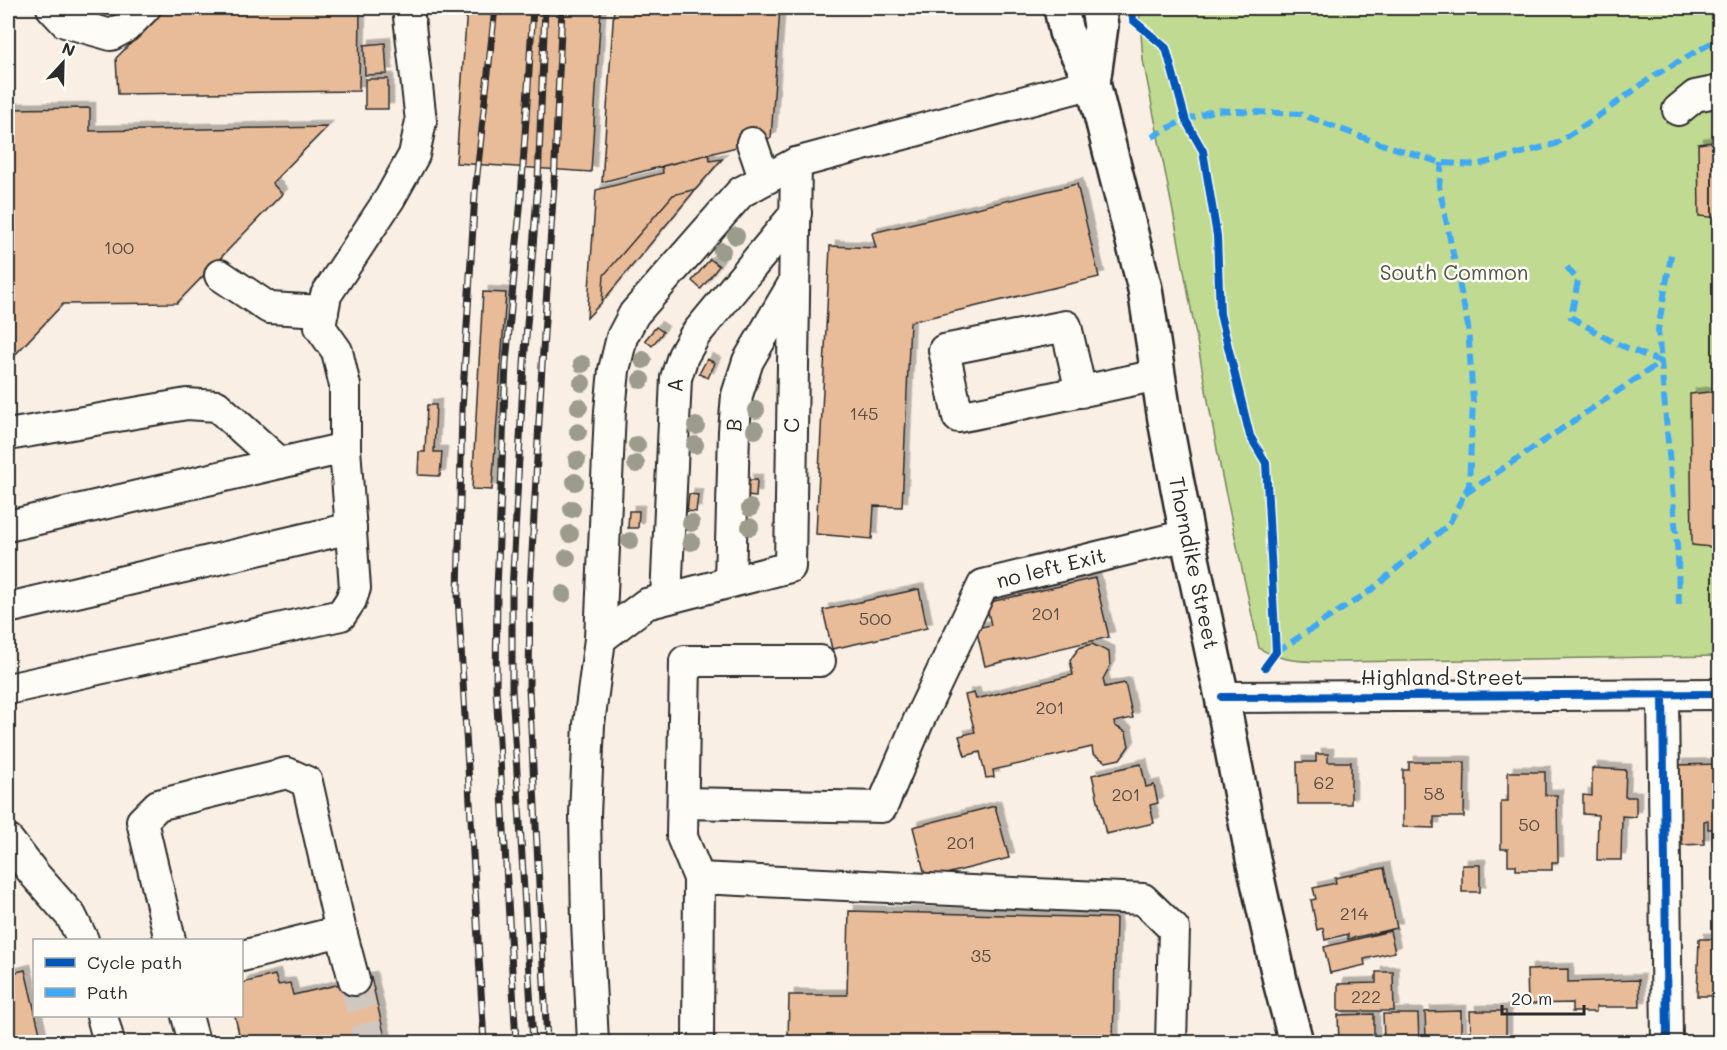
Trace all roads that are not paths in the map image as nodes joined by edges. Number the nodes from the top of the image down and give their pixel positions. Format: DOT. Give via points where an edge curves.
graph roads {
  1 [pos="52,8"];
  2 [pos="145,8"];
  3 [pos="408,8"];
  4 [pos="1061,8"];
  5 [pos="1098,8"];
  6 [pos="1093,83"];
  7 [pos="1719,91"];
  8 [pos="1677,110"];
  9 [pos="752,142"];
  10 [pos="796,163"];
  11 [pos="764,178"];
  12 [pos="796,213"];
  13 [pos="220,274"];
  14 [pos="794,284"];
  15 [pos="323,311"];
  16 [pos="1158,375"];
  17 [pos="1081,392"];
  18 [pos="8,435"];
  19 [pos="345,448"];
  20 [pos="280,463"];
  21 [pos="8,526"];
  22 [pos="351,528"];
  23 [pos="1174,538"];
  24 [pos="730,581"];
  25 [pos="666,598"];
  26 [pos="8,608"];
  27 [pos="600,639"];
  28 [pos="820,661"];
  29 [pos="8,689"];
  30 [pos="1719,694"];
  31 [pos="1663,695"];
  32 [pos="1222,697"];
  33 [pos="683,803"];
  34 [pos="8,840"];
  35 [pos="699,879"];
  36 [pos="341,931"];
  37 [pos="82,939"];
  38 [pos="170,939"];
  39 [pos="243,956"];
  40 [pos="354,980"];
  41 [pos="102,1017"];
  42 [pos="187,1017"];
  43 [pos="109,1042"];
  44 [pos="194,1042"];
  45 [pos="593,1042"];
  46 [pos="698,1042"];
  47 [pos="1171,1042"];
  48 [pos="1296,1042"];
  49 [pos="1667,1042"];
  1 -- 2 [label="street" via="65,22 111,35 126,27"];
  3 -- 15 [label="street" via="421,121 414,155 326,295"];
  4 -- 6 [label="main road, Thorndike Street" via="1066,32"];
  5 -- 6 [label="main road, Thorndike Street" via="1101,26"];
  6 -- 10 [label="street"];
  6 -- 16 [label="main road, Thorndike Street" via="1145,289"];
  7 -- 8 [label="street" via="1695,96"];
  9 -- 11 [label="street"];
  10 -- 11 [label="street"];
  10 -- 12 [label="street, C"];
  11 -- 27 [label="street" via="741,192 722,212 634,314 622,337 610,411"];
  12 -- 14 [label="street, C"];
  12 -- 25 [label="street, A" via="695,335 683,356 676,378"];
  13 -- 15 [label="street" via="269,308"];
  14 -- 24 [label="street, B" via="748,361 737,395"];
  14 -- 24 [label="street, C" via="790,567"];
  15 -- 19 [label="street" via="320,327 337,351 345,386"];
  16 -- 17 [label="street"];
  16 -- 23 [label="main road, Thorndike Street"];
  17 -- 17 [label="street" via="1066,326 944,350 958,417"];
  18 -- 20 [label="street" via="187,404 217,406"];
  19 -- 20 [label="street"];
  19 -- 22 [label="street"];
  20 -- 21 [label="street"];
  22 -- 26 [label="street"];
  22 -- 29 [label="street" via="355,588 341,615"];
  23 -- 32 [label="main road, Thorndike Street"];
  23 -- 33 [label="street, no left Exit" via="983,585 882,807"];
  24 -- 25 [label="street"];
  25 -- 27 [label="street" via="646,604"];
  27 -- 45 [label="street" via="589,724 585,816"];
  28 -- 33 [label="street" via="685,661"];
  30 -- 31 [label="street, Highland Street"];
  31 -- 32 [label="street, Highland Street"];
  31 -- 49 [label="street"];
  32 -- 48 [label="main road, Thorndike Street" via="1254,864"];
  33 -- 35 [label="street" via="682,837"];
  34 -- 37 [label="street" via="71,916"];
  35 -- 46 [label="street"];
  35 -- 47 [label="street" via="1143,899 1174,929"];
  36 -- 38 [label="street" via="306,782 287,773 158,805 142,821"];
  36 -- 39 [label="street"];
  36 -- 40 [label="street"];
  41 -- 43 [label="street"];
  42 -- 44 [label="street"];
}
